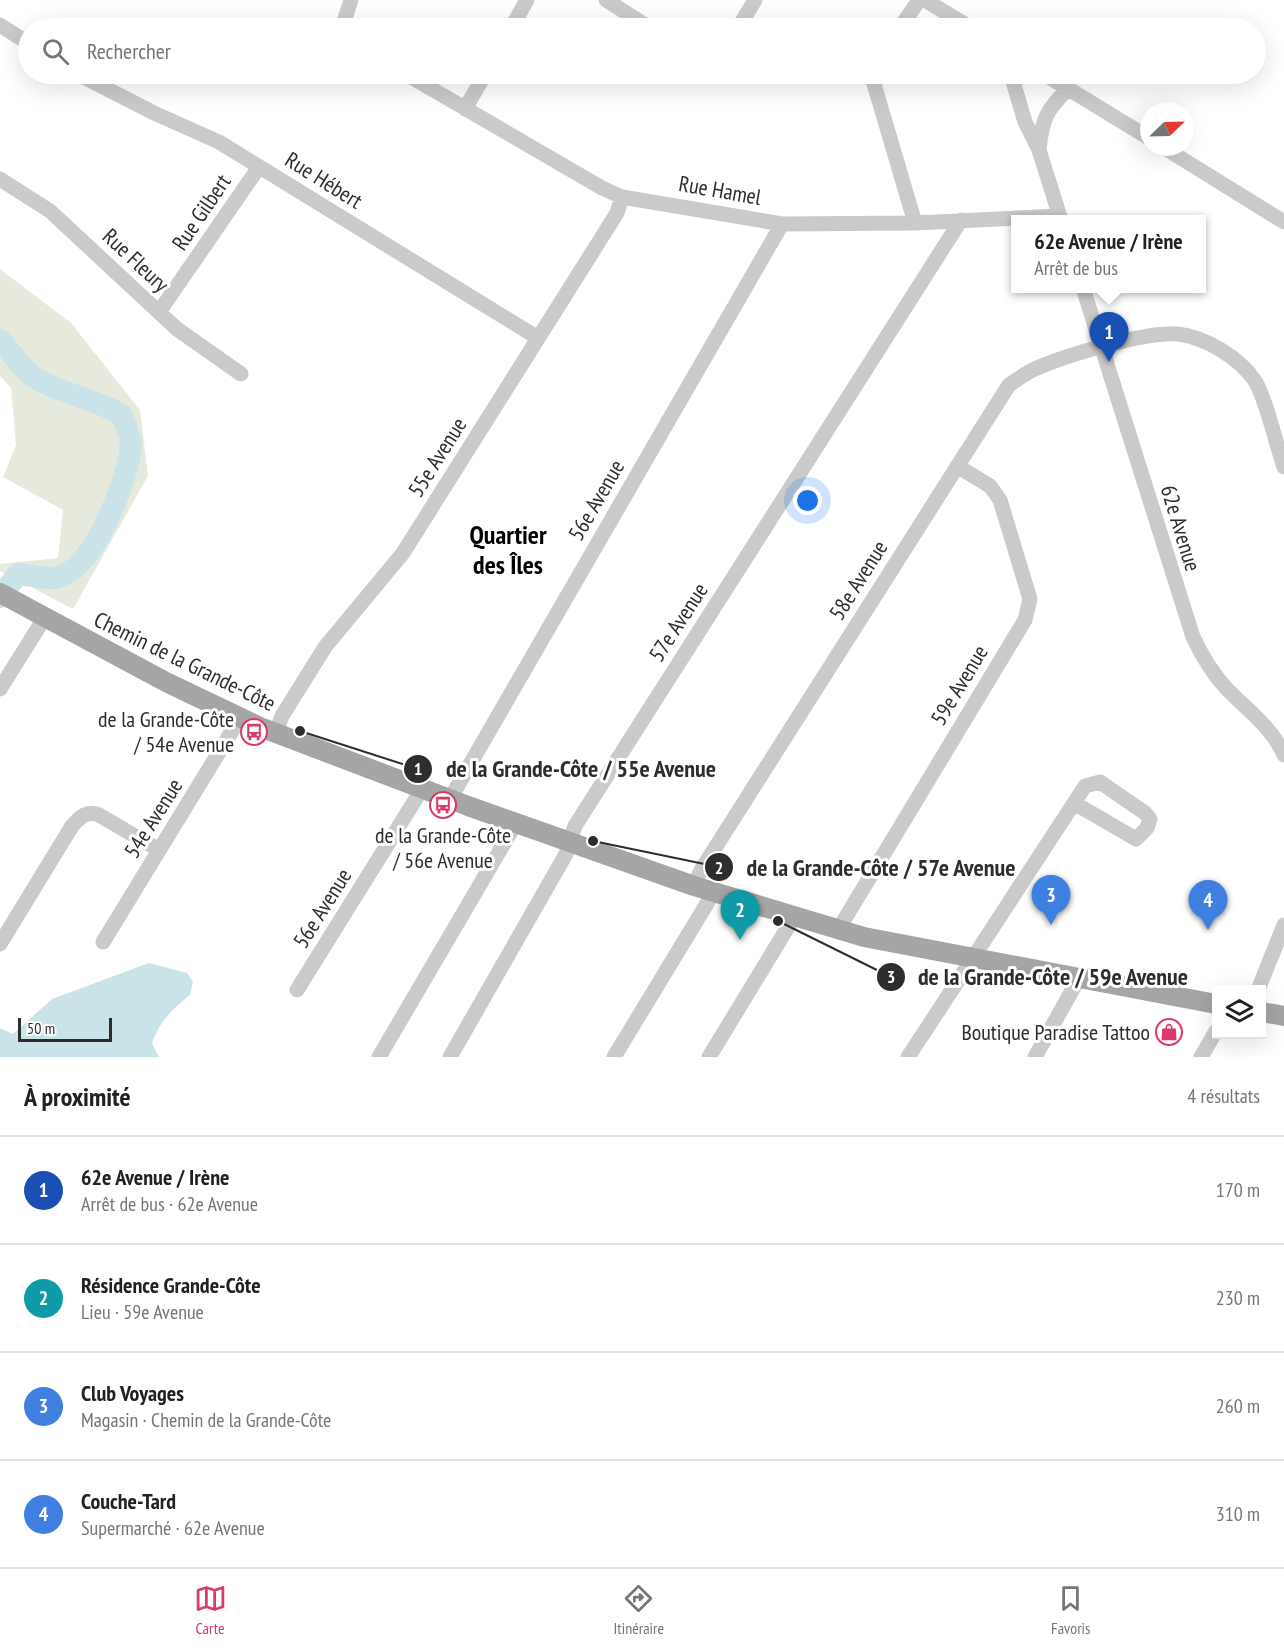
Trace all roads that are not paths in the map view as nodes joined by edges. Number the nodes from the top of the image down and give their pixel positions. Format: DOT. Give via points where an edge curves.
graph roads {
  1 [pos="351,0"];
  2 [pos="527,0"];
  3 [pos="606,0"];
  4 [pos="755,0"];
  5 [pos="919,0"];
  6 [pos="925,0"];
  7 [pos="345,18"];
  8 [pos="517,18"];
  9 [pos="634,18"];
  10 [pos="744,18"];
  11 [pos="907,18"];
  12 [pos="955,18"];
  13 [pos="0,25"];
  14 [pos="18,37"];
  15 [pos="97,84"];
  16 [pos="423,84"];
  17 [pos="479,84"];
  18 [pos="874,84"];
  19 [pos="1014,84"];
  20 [pos="1061,84"];
  21 [pos="1068,88"];
  22 [pos="465,109"];
  23 [pos="1140,132"];
  24 [pos="1039,150"];
  25 [pos="1178,156"];
  26 [pos="259,166"];
  27 [pos="0,179"];
  28 [pos="622,197"];
  29 [pos="1059,215"];
  30 [pos="1011,219"];
  31 [pos="961,220"];
  32 [pos="1284,222"];
  33 [pos="915,223"];
  34 [pos="782,224"];
  35 [pos="1084,293"];
  36 [pos="159,312"];
  37 [pos="538,338"];
  38 [pos="1101,348"];
  39 [pos="241,374"];
  40 [pos="957,466"];
  41 [pos="1284,467"];
  42 [pos="7,597"];
  43 [pos="45,617"];
  44 [pos="0,689"];
  45 [pos="240,718"];
  46 [pos="276,732"];
  47 [pos="1284,755"];
  48 [pos="422,789"];
  49 [pos="450,799"];
  50 [pos="1074,803"];
  51 [pos="516,823"];
  52 [pos="570,842"];
  53 [pos="159,850"];
  54 [pos="694,886"];
  55 [pos="714,892"];
  56 [pos="794,917"];
  57 [pos="1284,925"];
  58 [pos="838,930"];
  59 [pos="103,942"];
  60 [pos="0,944"];
  61 [pos="972,958"];
  62 [pos="1079,978"];
  63 [pos="1260,985"];
  64 [pos="297,990"];
  65 [pos="1212,1003"];
  66 [pos="1266,1013"];
  67 [pos="1284,1016"];
  68 [pos="1212,1038"];
  69 [pos="379,1057"];
  70 [pos="450,1057"];
  71 [pos="614,1057"];
  72 [pos="709,1057"];
  73 [pos="908,1057"];
  74 [pos="1035,1057"];
  75 [pos="1202,1057"];
  1 -- 7 [label="street"];
  2 -- 8 [label="street"];
  3 -- 9 [label="street"];
  4 -- 10 [label="street"];
  5 -- 11 [label="street"];
  6 -- 12 [label="street"];
  13 -- 14 [label="street"];
  15 -- 26 [label="street, Rue Hébert" via="219,142"];
  16 -- 22 [label="street, Rue Hamel"];
  17 -- 22 [label="street"];
  18 -- 33 [label="street"];
  19 -- 24 [label="street" via="1025,122"];
  20 -- 21 [label="street"];
  21 -- 23 [label="street"];
  21 -- 24 [label="street" via="1042,122"];
  22 -- 28 [label="street, Rue Hamel"];
  24 -- 29 [label="street"];
  25 -- 32 [label="street"];
  26 -- 36 [label="street, Rue Gilbert"];
  26 -- 37 [label="street, Rue Hébert"];
  27 -- 36 [label="street, Rue Fleury" via="50,211"];
  28 -- 34 [label="street, Rue Hamel"];
  28 -- 37 [label="street, 55e Avenue" via="617,213"];
  30 -- 31 [label="street, Rue Hamel"];
  31 -- 33 [label="street, Rue Hamel"];
  31 -- 52 [label="street, 57e Avenue" via="578,822"];
  33 -- 34 [label="street, Rue Hamel"];
  34 -- 49 [label="street, 56e Avenue"];
  35 -- 38 [label="street, 62e Avenue"];
  36 -- 39 [label="street, Rue Fleury" via="192,342"];
  37 -- 46 [label="street, 55e Avenue" via="404,553 325,647"];
  38 -- 40 [label="street, 58e Avenue" via="1036,368 1010,385"];
  38 -- 41 [label="street, 58e Avenue" via="1149,334 1179,334 1208,343 1244,367 1256,382"];
  38 -- 47 [label="street, 62e Avenue" via="1193,637 1205,661 1276,737"];
  40 -- 54 [label="street, 58e Avenue"];
  40 -- 58 [label="street, 59e Avenue" via="990,486 1000,500 1030,599 1025,620"];
  42 -- 43 [label="main road, Chemin de la Grande-Côte"];
  43 -- 44 [label="street"];
  43 -- 45 [label="main road, Chemin de la Grande-Côte"];
  45 -- 46 [label="main road, Chemin de la Grande-Côte"];
  45 -- 53 [label="street, 54e Avenue"];
  46 -- 48 [label="main road, Chemin de la Grande-Côte"];
  48 -- 49 [label="main road, Chemin de la Grande-Côte"];
  48 -- 64 [label="street, 56e Avenue"];
  49 -- 51 [label="main road, Chemin de la Grande-Côte"];
  50 -- 50 [label="street" via="1136,839 1150,819 1100,782 1085,786"];
  50 -- 61 [label="street"];
  51 -- 52 [label="main road, Chemin de la Grande-Côte"];
  51 -- 69 [label="street"];
  52 -- 54 [label="main road, Chemin de la Grande-Côte"];
  52 -- 70 [label="street, 57e Avenue"];
  53 -- 59 [label="street, 54e Avenue"];
  53 -- 60 [label="street" via="99,815 83,815 72,826"];
  54 -- 55 [label="main road, Chemin de la Grande-Côte"];
  55 -- 56 [label="main road, Chemin de la Grande-Côte"];
  55 -- 71 [label="street"];
  56 -- 58 [label="main road, Chemin de la Grande-Côte"];
  56 -- 72 [label="street"];
  57 -- 63 [label="street"];
  58 -- 61 [label="main road, Chemin de la Grande-Côte"];
  61 -- 62 [label="main road, Chemin de la Grande-Côte"];
  61 -- 73 [label="street"];
  62 -- 65 [label="main road, Chemin de la Grande-Côte"];
  62 -- 74 [label="street"];
  66 -- 67 [label="main road"];
  68 -- 75 [label="street"];
}
